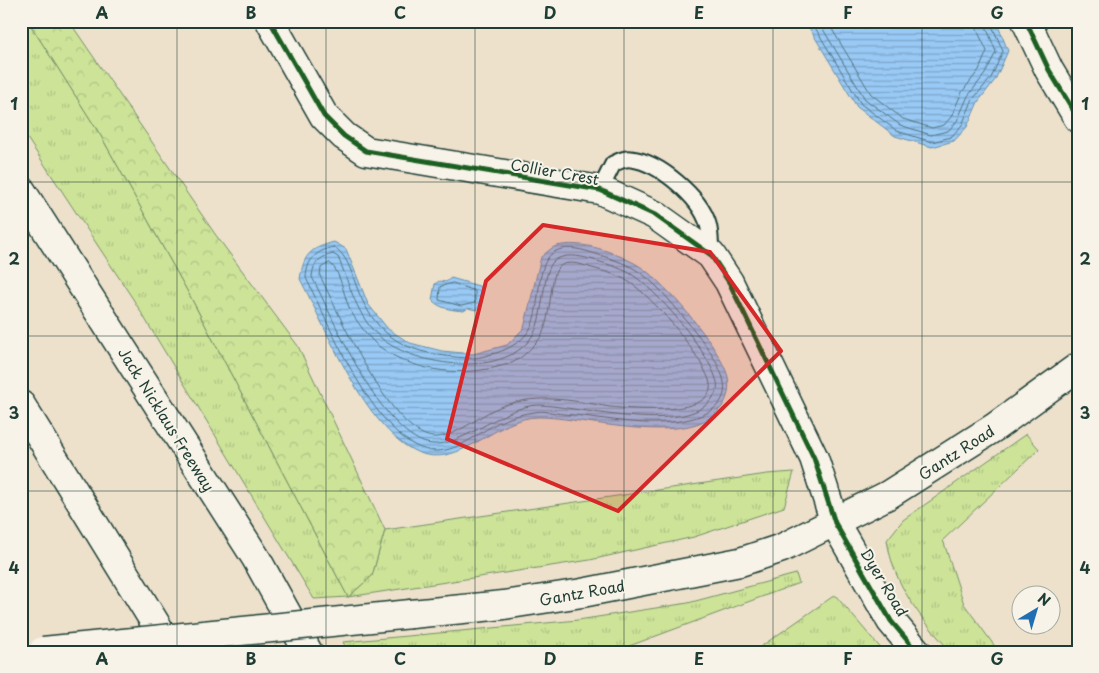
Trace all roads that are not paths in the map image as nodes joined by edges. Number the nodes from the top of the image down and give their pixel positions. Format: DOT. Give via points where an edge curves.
graph roads {
  1 [pos="270,21"];
  2 [pos="1026,21"];
  3 [pos="1078,118"];
  4 [pos="21,190"];
  5 [pos="600,190"];
  6 [pos="711,255"];
  7 [pos="1078,366"];
  8 [pos="21,405"];
  9 [pos="835,523"];
  10 [pos="37,651"];
  11 [pos="172,652"];
  12 [pos="308,652"];
  13 [pos="917,652"];
  1 -- 5 [label="main road, Collier Crest" via="324,116 344,136 366,151"];
  2 -- 3 [label="main road" via="1049,70"];
  4 -- 12 [label="main road, Jack Nicklaus Freeway" via="256,558"];
  5 -- 6 [label="main road, Collier Crest" via="655,214"];
  5 -- 6 [label="lane" via="613,164 630,158 649,164 694,200 708,224"];
  6 -- 9 [label="main road, Collier Crest" via="729,282 814,458"];
  7 -- 9 [label="main road, Gantz Road" via="995,427 888,495"];
  8 -- 11 [label="main road"];
  9 -- 10 [label="main road, Gantz Road, bridge" via="782,548 740,562 582,593 504,605"];
  9 -- 13 [label="main road, Dyer Road" via="891,621"];
}
